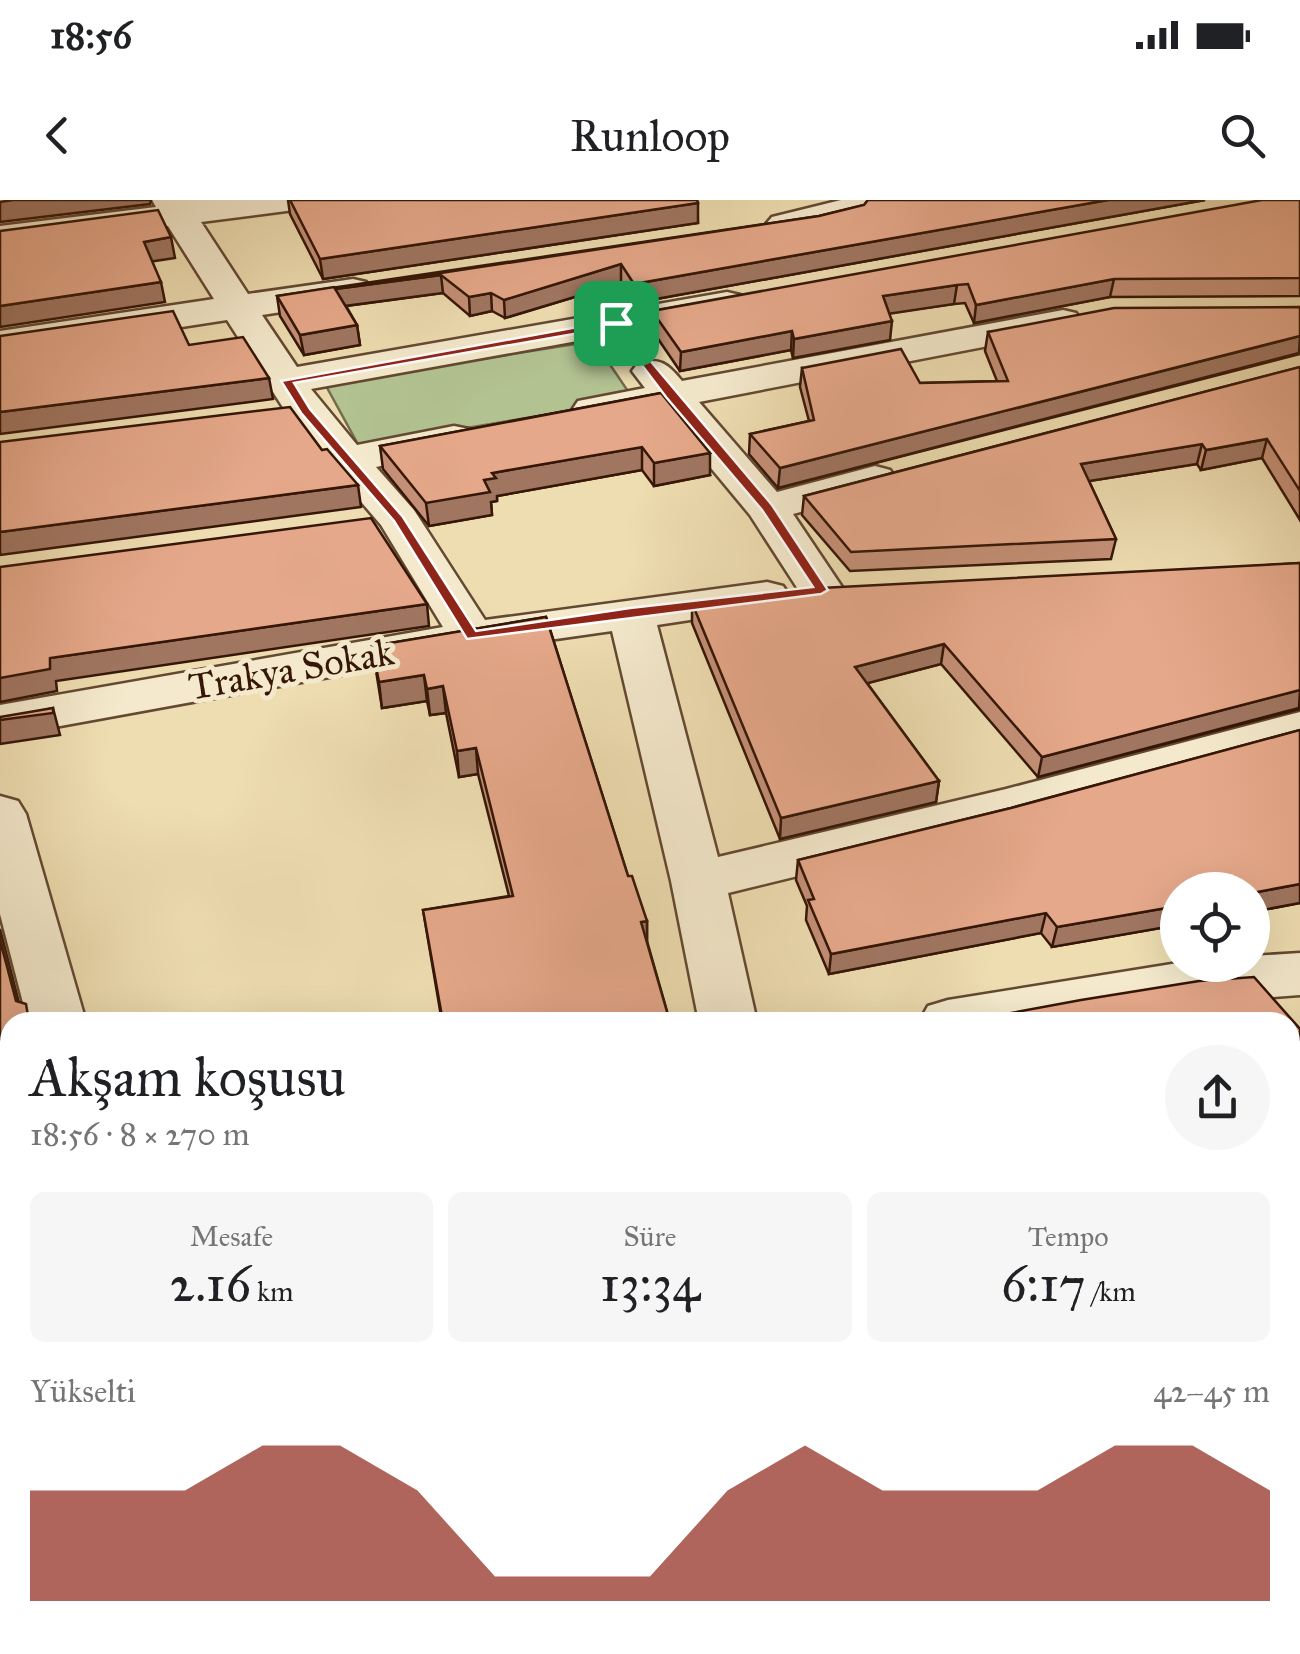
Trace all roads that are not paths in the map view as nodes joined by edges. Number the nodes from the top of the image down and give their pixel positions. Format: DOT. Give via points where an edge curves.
graph roads {
  1 [pos="294,200"];
  2 [pos="861,200"];
  3 [pos="172,207"];
  4 [pos="743,230"];
  5 [pos="0,237"];
  6 [pos="387,285"];
  7 [pos="753,299"];
  8 [pos="606,306"];
  9 [pos="236,309"];
  10 [pos="1091,315"];
  11 [pos="0,342"];
  12 [pos="670,395"];
  13 [pos="286,402"];
  14 [pos="556,418"];
  15 [pos="499,429"];
  16 [pos="347,460"];
  17 [pos="919,468"];
  18 [pos="767,508"];
  19 [pos="399,519"];
  20 [pos="342,527"];
  21 [pos="630,612"];
  22 [pos="472,636"];
  23 [pos="0,721"];
  24 [pos="1300,728"];
  25 [pos="0,814"];
  26 [pos="698,881"];
  27 [pos="1300,974"];
  28 [pos="55,1012"];
  29 [pos="726,1012"];
  30 [pos="1008,1012"];
  1 -- 3 [label="street"];
  2 -- 4 [label="street" via="849,212"];
  3 -- 5 [label="street"];
  3 -- 9 [label="street"];
  6 -- 9 [label="street"];
  7 -- 8 [label="street"];
  8 -- 12 [label="street"];
  8 -- 13 [label="street"];
  9 -- 11 [label="street"];
  9 -- 13 [label="street"];
  10 -- 12 [label="street"];
  12 -- 14 [label="street"];
  12 -- 18 [label="street"];
  13 -- 16 [label="street"];
  15 -- 16 [label="street"];
  16 -- 19 [label="street"];
  17 -- 18 [label="street"];
  18 -- 21 [label="street, Trakya Sokak" via="841,589"];
  19 -- 20 [label="street"];
  19 -- 22 [label="street"];
  21 -- 22 [label="street, Trakya Sokak"];
  21 -- 26 [label="street"];
  22 -- 23 [label="street, Trakya Sokak"];
  24 -- 26 [label="street"];
  25 -- 28 [label="street"];
  26 -- 29 [label="street"];
  27 -- 30 [label="street" via="1190,982"];
}
